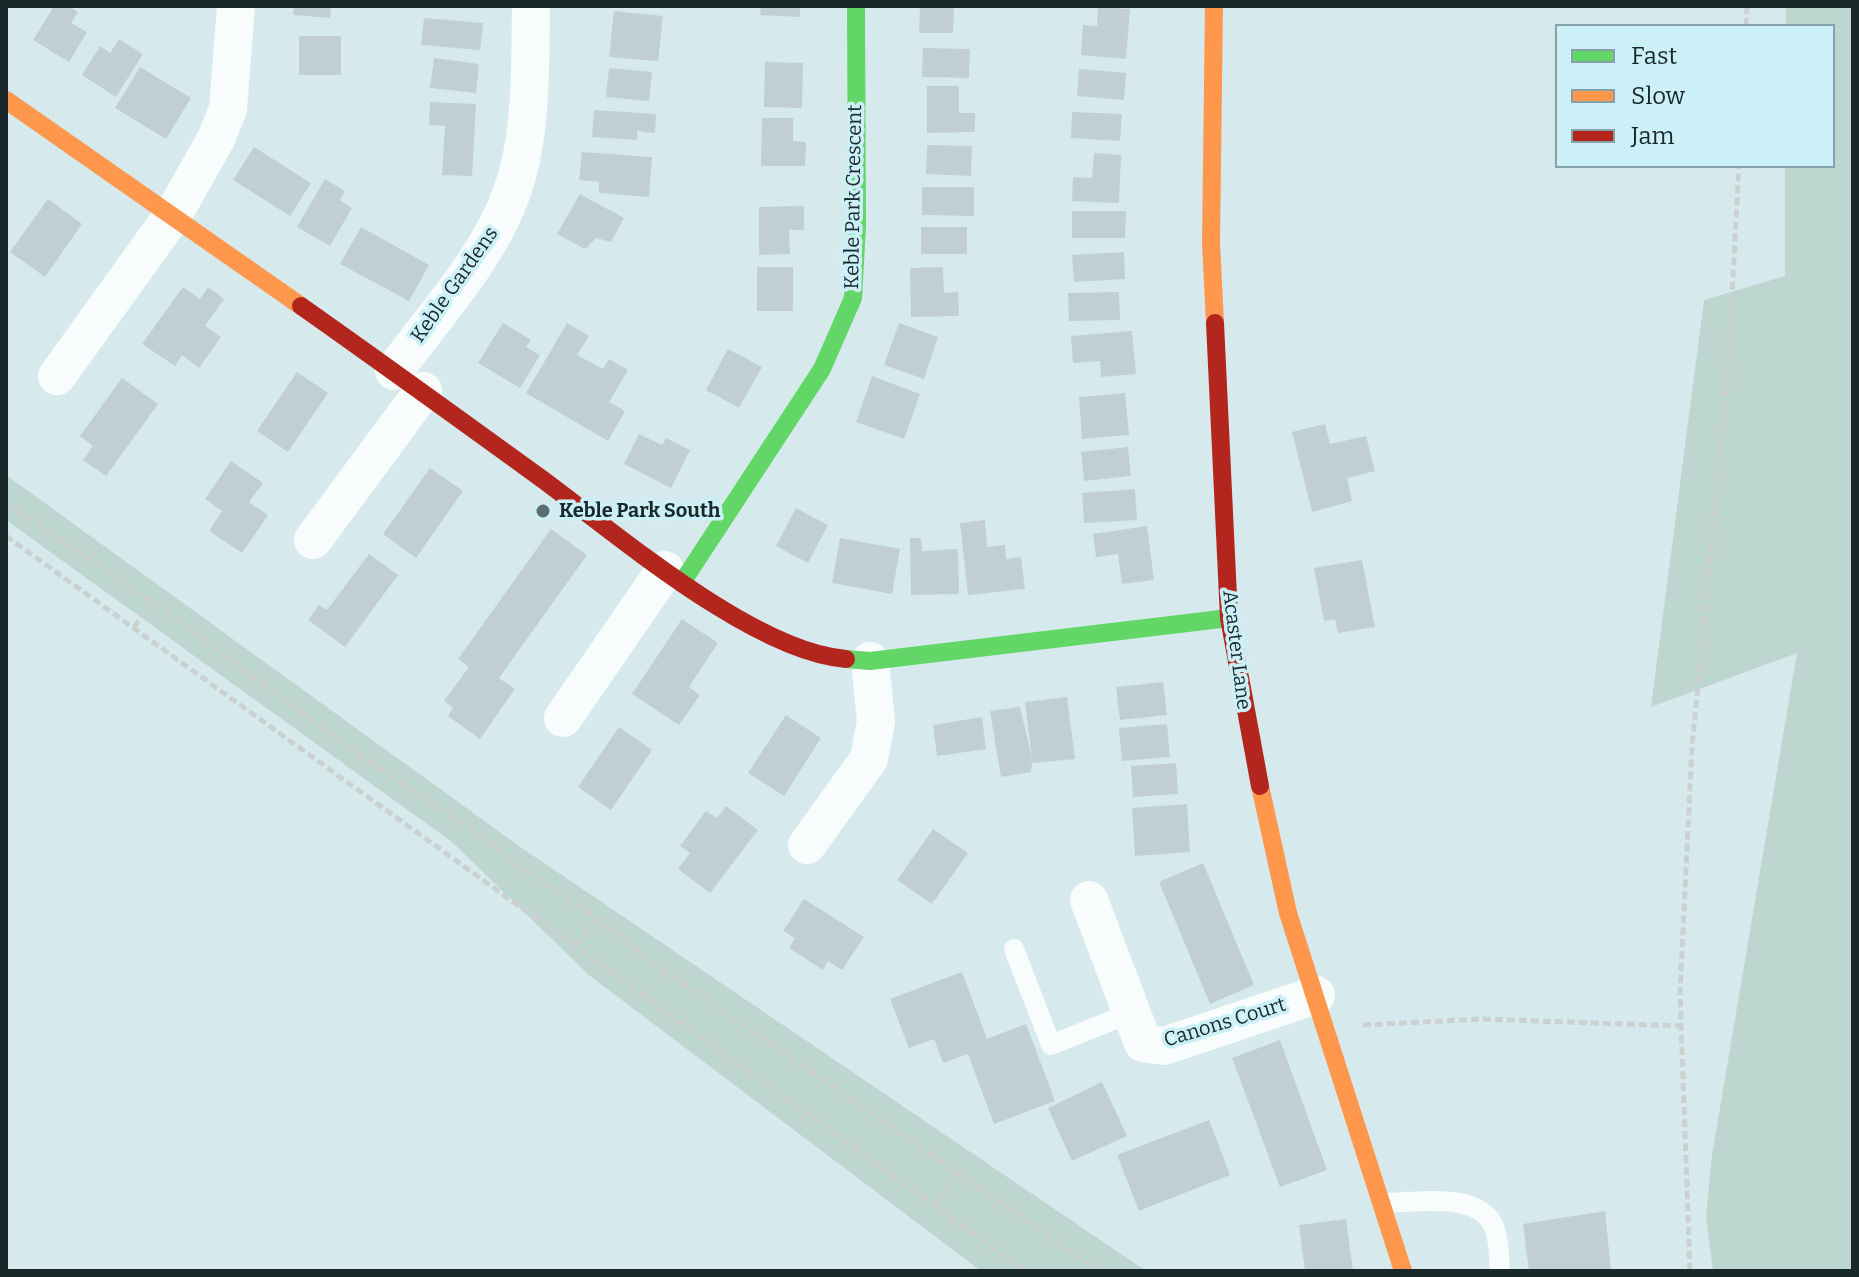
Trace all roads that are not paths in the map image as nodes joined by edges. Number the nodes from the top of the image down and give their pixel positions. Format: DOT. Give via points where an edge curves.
graph roads {
  1 [pos="236,6"];
  2 [pos="531,6"];
  3 [pos="856,6"];
  4 [pos="1214,6"];
  5 [pos="6,100"];
  6 [pos="173,215"];
  7 [pos="57,376"];
  8 [pos="408,381"];
  9 [pos="313,540"];
  10 [pos="674,575"];
  11 [pos="1229,618"];
  12 [pos="870,661"];
  13 [pos="563,718"];
  14 [pos="807,845"];
  15 [pos="1089,900"];
  16 [pos="1014,949"];
  17 [pos="1133,1012"];
  18 [pos="1321,1012"];
  19 [pos="1383,1203"];
  20 [pos="1403,1271"];
  21 [pos="1500,1271"];
  1 -- 6 [label="street" via="228,109"];
  2 -- 8 [label="street, Keble Gardens" via="525,131 517,175 504,211"];
  3 -- 10 [label="street, Keble Park Crescent" via="853,298 822,369"];
  4 -- 11 [label="street, Acaster Lane" via="1211,243"];
  5 -- 6 [label="street"];
  6 -- 7 [label="street"];
  6 -- 8 [label="street"];
  8 -- 9 [label="street"];
  8 -- 10 [label="street"];
  10 -- 12 [label="street" via="791,647 830,658"];
  10 -- 13 [label="street"];
  11 -- 12 [label="street"];
  11 -- 18 [label="street, Acaster Lane" via="1264,811 1288,913"];
  12 -- 14 [label="street" via="876,721 869,759"];
  15 -- 17 [label="street, Canons Court"];
  16 -- 17 [label="lane" via="1051,1045"];
  17 -- 18 [label="street, Canons Court" via="1143,1043 1164,1046"];
  18 -- 19 [label="street, Acaster Lane"];
  19 -- 20 [label="street, Acaster Lane"];
  19 -- 21 [label="lane" via="1459,1202 1484,1212 1496,1231"];
}
